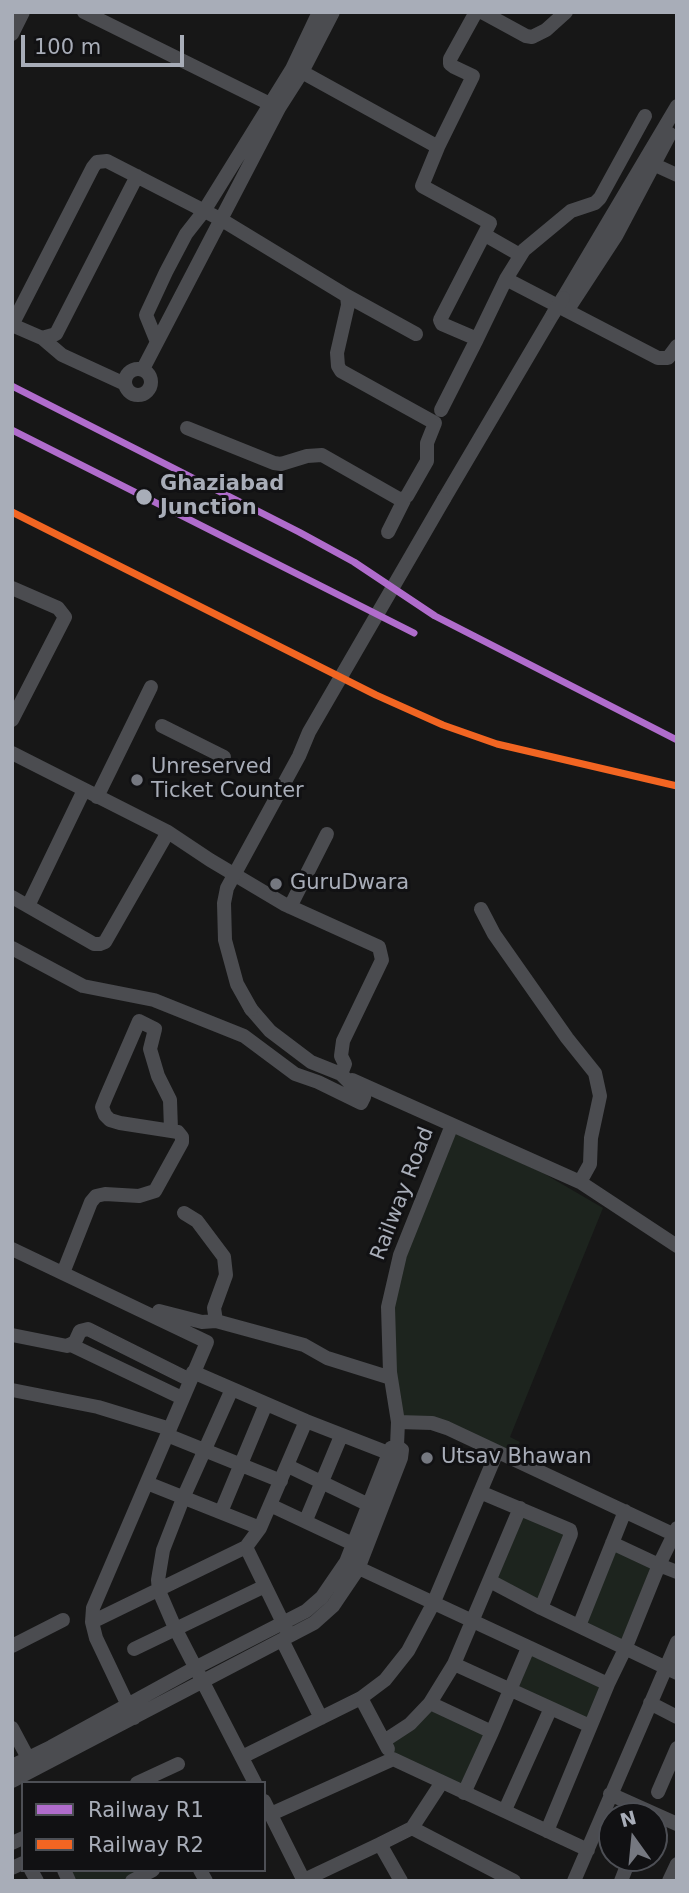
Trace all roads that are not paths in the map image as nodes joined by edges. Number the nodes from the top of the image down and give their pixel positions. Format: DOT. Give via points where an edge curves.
graph roads {
  1 [pos="23,12"];
  2 [pos="84,12"];
  3 [pos="319,12"];
  4 [pos="333,12"];
  5 [pos="476,12"];
  6 [pos="482,12"];
  7 [pos="566,12"];
  8 [pos="12,34"];
  9 [pos="302,72"];
  10 [pos="275,106"];
  11 [pos="677,106"];
  12 [pos="645,116"];
  13 [pos="677,122"];
  14 [pos="438,147"];
  15 [pos="655,164"];
  16 [pos="677,175"];
  17 [pos="137,176"];
  18 [pos="204,211"];
  19 [pos="222,220"];
  20 [pos="485,235"];
  21 [pos="520,255"];
  22 [pos="506,279"];
  23 [pos="347,296"];
  24 [pos="567,311"];
  25 [pos="12,325"];
  26 [pos="416,334"];
  27 [pos="42,338"];
  28 [pos="477,339"];
  29 [pos="157,342"];
  30 [pos="677,346"];
  31 [pos="659,358"];
  32 [pos="677,368"];
  33 [pos="143,369"];
  34 [pos="125,384"];
  35 [pos="441,410"];
  36 [pos="187,428"];
  37 [pos="404,499"];
  38 [pos="388,532"];
  39 [pos="12,588"];
  40 [pos="151,687"];
  41 [pos="12,720"];
  42 [pos="159,728"];
  43 [pos="12,753"];
  44 [pos="218,758"];
  45 [pos="90,794"];
  46 [pos="168,832"];
  47 [pos="327,834"];
  48 [pos="12,897"];
  49 [pos="28,906"];
  50 [pos="290,907"];
  51 [pos="481,909"];
  52 [pos="12,948"];
  53 [pos="336,1073"];
  54 [pos="452,1125"];
  55 [pos="171,1130"];
  56 [pos="580,1182"];
  57 [pos="184,1213"];
  58 [pos="677,1246"];
  59 [pos="12,1249"];
  60 [pos="63,1273"];
  61 [pos="82,1282"];
  62 [pos="216,1321"];
  63 [pos="12,1335"];
  64 [pos="71,1345"];
  65 [pos="192,1376"];
  66 [pos="391,1378"];
  67 [pos="232,1389"];
  68 [pos="12,1390"];
  69 [pos="182,1398"];
  70 [pos="266,1404"];
  71 [pos="306,1422"];
  72 [pos="398,1422"];
  73 [pos="168,1432"];
  74 [pos="341,1436"];
  75 [pos="205,1451"];
  76 [pos="397,1452"];
  77 [pos="496,1452"];
  78 [pos="241,1465"];
  79 [pos="288,1466"];
  80 [pos="281,1481"];
  81 [pos="321,1482"];
  82 [pos="147,1483"];
  83 [pos="480,1492"];
  84 [pos="184,1496"];
  85 [pos="270,1505"];
  86 [pos="369,1505"];
  87 [pos="520,1508"];
  88 [pos="221,1511"];
  89 [pos="625,1511"];
  90 [pos="306,1520"];
  91 [pos="260,1528"];
  92 [pos="676,1533"];
  93 [pos="354,1544"];
  94 [pos="612,1544"];
  95 [pos="246,1547"];
  96 [pos="659,1564"];
  97 [pos="352,1566"];
  98 [pos="677,1572"];
  99 [pos="490,1581"];
  100 [pos="265,1586"];
  101 [pos="159,1591"];
  102 [pos="433,1604"];
  103 [pos="541,1608"];
  104 [pos="62,1620"];
  105 [pos="92,1622"];
  106 [pos="473,1622"];
  107 [pos="579,1626"];
  108 [pos="175,1628"];
  109 [pos="285,1633"];
  110 [pos="677,1642"];
  111 [pos="12,1646"];
  112 [pos="528,1648"];
  113 [pos="134,1649"];
  114 [pos="625,1649"];
  115 [pos="454,1664"];
  116 [pos="671,1671"];
  117 [pos="198,1674"];
  118 [pos="608,1684"];
  119 [pos="510,1691"];
  120 [pos="361,1698"];
  121 [pos="430,1703"];
  122 [pos="650,1703"];
  123 [pos="550,1710"];
  124 [pos="131,1712"];
  125 [pos="677,1717"];
  126 [pos="321,1718"];
  127 [pos="590,1726"];
  128 [pos="12,1728"];
  129 [pos="492,1732"];
  130 [pos="384,1741"];
  131 [pos="677,1748"];
  132 [pos="242,1757"];
  133 [pos="28,1758"];
  134 [pos="394,1759"];
  135 [pos="178,1764"];
  136 [pos="12,1766"];
  137 [pos="12,1781"];
  138 [pos="141,1781"];
  139 [pos="254,1781"];
  140 [pos="442,1782"];
  141 [pos="658,1792"];
  142 [pos="464,1793"];
  143 [pos="610,1794"];
  144 [pos="625,1802"];
  145 [pos="267,1808"];
  146 [pos="505,1810"];
  147 [pos="412,1828"];
  148 [pos="547,1831"];
  149 [pos="380,1844"];
  150 [pos="588,1850"];
  151 [pos="677,1864"];
  152 [pos="149,1872"];
  153 [pos="502,1879"];
  154 [pos="304,1880"];
  155 [pos="132,1881"];
  156 [pos="401,1881"];
  157 [pos="574,1881"];
  158 [pos="668,1881"];
  1 -- 8 [label="street"];
  2 -- 10 [label="street"];
  3 -- 10 [label="street"];
  4 -- 9 [label="street"];
  5 -- 14 [label="street" via="450,59 454,67 473,76"];
  6 -- 7 [label="street" via="532,37"];
  9 -- 10 [label="street"];
  9 -- 14 [label="street"];
  10 -- 18 [label="street"];
  10 -- 19 [label="street"];
  11 -- 53 [label="street, bridge" via="323,708 227,888 225,940 237,984 251,1009 270,1031 311,1062"];
  12 -- 21 [label="street" via="600,198 564,216"];
  13 -- 15 [label="street"];
  14 -- 20 [label="street" via="422,186 485,219 490,223"];
  15 -- 16 [label="street"];
  15 -- 24 [label="street" via="616,236"];
  17 -- 18 [label="street"];
  17 -- 25 [label="street" via="107,161 97,162"];
  17 -- 27 [label="street" via="59,329"];
  18 -- 19 [label="street"];
  18 -- 29 [label="street" via="186,234 146,315"];
  19 -- 23 [label="street"];
  19 -- 29 [label="street"];
  20 -- 21 [label="street"];
  20 -- 28 [label="street" via="440,320"];
  21 -- 22 [label="street"];
  22 -- 24 [label="street"];
  22 -- 28 [label="street"];
  23 -- 26 [label="street"];
  23 -- 37 [label="street" via="337,353 341,371 435,423 427,443 427,461"];
  24 -- 31 [label="street"];
  25 -- 27 [label="street"];
  27 -- 34 [label="street" via="62,355"];
  28 -- 35 [label="street"];
  29 -- 33 [label="street"];
  30 -- 31 [label="street" via="668,358"];
  31 -- 32 [label="street"];
  33 -- 34 [label="street" via="132,369"];
  33 -- 34 [label="street" via="152,379 146,398 132,394"];
  36 -- 37 [label="street" via="274,463 322,455 398,500"];
  37 -- 38 [label="street"];
  39 -- 41 [label="street" via="58,608 65,617"];
  40 -- 45 [label="street"];
  42 -- 44 [label="street"];
  43 -- 45 [label="street"];
  45 -- 46 [label="street"];
  45 -- 49 [label="street"];
  46 -- 49 [label="street" via="106,942 94,944"];
  46 -- 50 [label="street"];
  47 -- 50 [label="street"];
  48 -- 49 [label="street"];
  50 -- 53 [label="street" via="382,952 343,1041 345,1063"];
  51 -- 56 [label="street" via="494,934 595,1073 600,1096 590,1164"];
  52 -- 53 [label="street" via="83,986 154,1000 244,1036 295,1074 361,1103 364,1097"];
  53 -- 54 [label="street, Railway Road"];
  54 -- 56 [label="street, Railway Road"];
  54 -- 66 [label="street, Railway Road" via="393,1281 388,1307"];
  55 -- 55 [label="street" via="110,1119 102,1107 139,1021 155,1029 150,1049 170,1100"];
  55 -- 60 [label="street" via="178,1132 182,1142 155,1191 139,1196 96,1196"];
  56 -- 58 [label="street, Railway Road"];
  57 -- 62 [label="street" via="197,1221 224,1256 226,1275 214,1308"];
  59 -- 60 [label="street"];
  60 -- 61 [label="street"];
  61 -- 62 [label="street" via="186,1320"];
  61 -- 65 [label="street" via="206,1342"];
  62 -- 66 [label="street" via="304,1345 327,1358"];
  63 -- 64 [label="street"];
  64 -- 65 [label="street" via="80,1331 88,1329"];
  64 -- 69 [label="street"];
  65 -- 67 [label="street"];
  65 -- 69 [label="street"];
  66 -- 72 [label="street, Railway Road"];
  67 -- 70 [label="street"];
  67 -- 75 [label="street"];
  68 -- 73 [label="street" via="133,1416"];
  69 -- 73 [label="street"];
  70 -- 71 [label="street"];
  70 -- 78 [label="street"];
  71 -- 74 [label="street"];
  71 -- 79 [label="street"];
  72 -- 76 [label="street, Railway Road"];
  72 -- 77 [label="street" via="432,1423"];
  73 -- 75 [label="street"];
  73 -- 82 [label="street"];
  74 -- 76 [label="street"];
  74 -- 81 [label="street"];
  75 -- 78 [label="street"];
  75 -- 84 [label="street"];
  76 -- 86 [label="street"];
  76 -- 97 [label="street"];
  77 -- 83 [label="street"];
  77 -- 89 [label="street"];
  78 -- 80 [label="street"];
  78 -- 88 [label="street"];
  79 -- 80 [label="street"];
  79 -- 81 [label="street"];
  80 -- 85 [label="street"];
  81 -- 86 [label="street"];
  81 -- 90 [label="street"];
  82 -- 84 [label="street"];
  82 -- 105 [label="street" via="93,1608"];
  83 -- 87 [label="street"];
  83 -- 102 [label="street"];
  84 -- 88 [label="street"];
  84 -- 101 [label="street" via="159,1566"];
  85 -- 90 [label="street"];
  85 -- 91 [label="street"];
  86 -- 93 [label="street"];
  87 -- 99 [label="street"];
  87 -- 103 [label="street" via="571,1534"];
  88 -- 91 [label="street"];
  89 -- 92 [label="street"];
  89 -- 94 [label="street"];
  90 -- 93 [label="street"];
  91 -- 95 [label="street"];
  92 -- 96 [label="street"];
  93 -- 97 [label="street"];
  94 -- 96 [label="street"];
  94 -- 107 [label="street"];
  95 -- 100 [label="street"];
  95 -- 101 [label="street"];
  96 -- 98 [label="street"];
  96 -- 114 [label="street"];
  97 -- 102 [label="street"];
  97 -- 109 [label="street" via="333,1606 314,1623"];
  99 -- 103 [label="street"];
  99 -- 106 [label="street"];
  100 -- 108 [label="street"];
  100 -- 109 [label="street"];
  101 -- 105 [label="street"];
  101 -- 108 [label="street"];
  102 -- 106 [label="street"];
  102 -- 120 [label="street" via="408,1651 385,1680"];
  103 -- 107 [label="street"];
  104 -- 111 [label="street"];
  105 -- 124 [label="street"];
  106 -- 112 [label="street"];
  106 -- 115 [label="street"];
  107 -- 114 [label="street"];
  108 -- 113 [label="street"];
  108 -- 117 [label="street"];
  109 -- 117 [label="street"];
  109 -- 126 [label="street"];
  110 -- 116 [label="street"];
  112 -- 118 [label="street"];
  112 -- 119 [label="street"];
  114 -- 116 [label="street"];
  114 -- 118 [label="street"];
  115 -- 119 [label="street"];
  115 -- 121 [label="street"];
  116 -- 122 [label="street"];
  117 -- 124 [label="street"];
  117 -- 132 [label="street"];
  118 -- 127 [label="street"];
  119 -- 123 [label="street"];
  119 -- 129 [label="street"];
  120 -- 126 [label="street"];
  120 -- 130 [label="street"];
  121 -- 129 [label="street"];
  121 -- 130 [label="street"];
  122 -- 125 [label="street"];
  122 -- 143 [label="street"];
  123 -- 127 [label="street"];
  123 -- 146 [label="street"];
  124 -- 133 [label="street"];
  124 -- 137 [label="street"];
  126 -- 132 [label="street"];
  127 -- 148 [label="street"];
  128 -- 133 [label="street"];
  129 -- 142 [label="street"];
  130 -- 134 [label="street"];
  131 -- 141 [label="street"];
  132 -- 139 [label="street"];
  133 -- 136 [label="street"];
  134 -- 140 [label="street"];
  134 -- 145 [label="street"];
  135 -- 138 [label="street"];
  140 -- 142 [label="street"];
  140 -- 147 [label="street"];
  142 -- 146 [label="street"];
  143 -- 144 [label="street"];
  143 -- 150 [label="street"];
  145 -- 154 [label="street"];
  146 -- 148 [label="street"];
  147 -- 149 [label="street"];
  147 -- 153 [label="street"];
  148 -- 150 [label="street"];
  149 -- 154 [label="street"];
  149 -- 156 [label="street"];
  150 -- 157 [label="street"];
  151 -- 158 [label="street"];
  152 -- 155 [label="street"];
}
